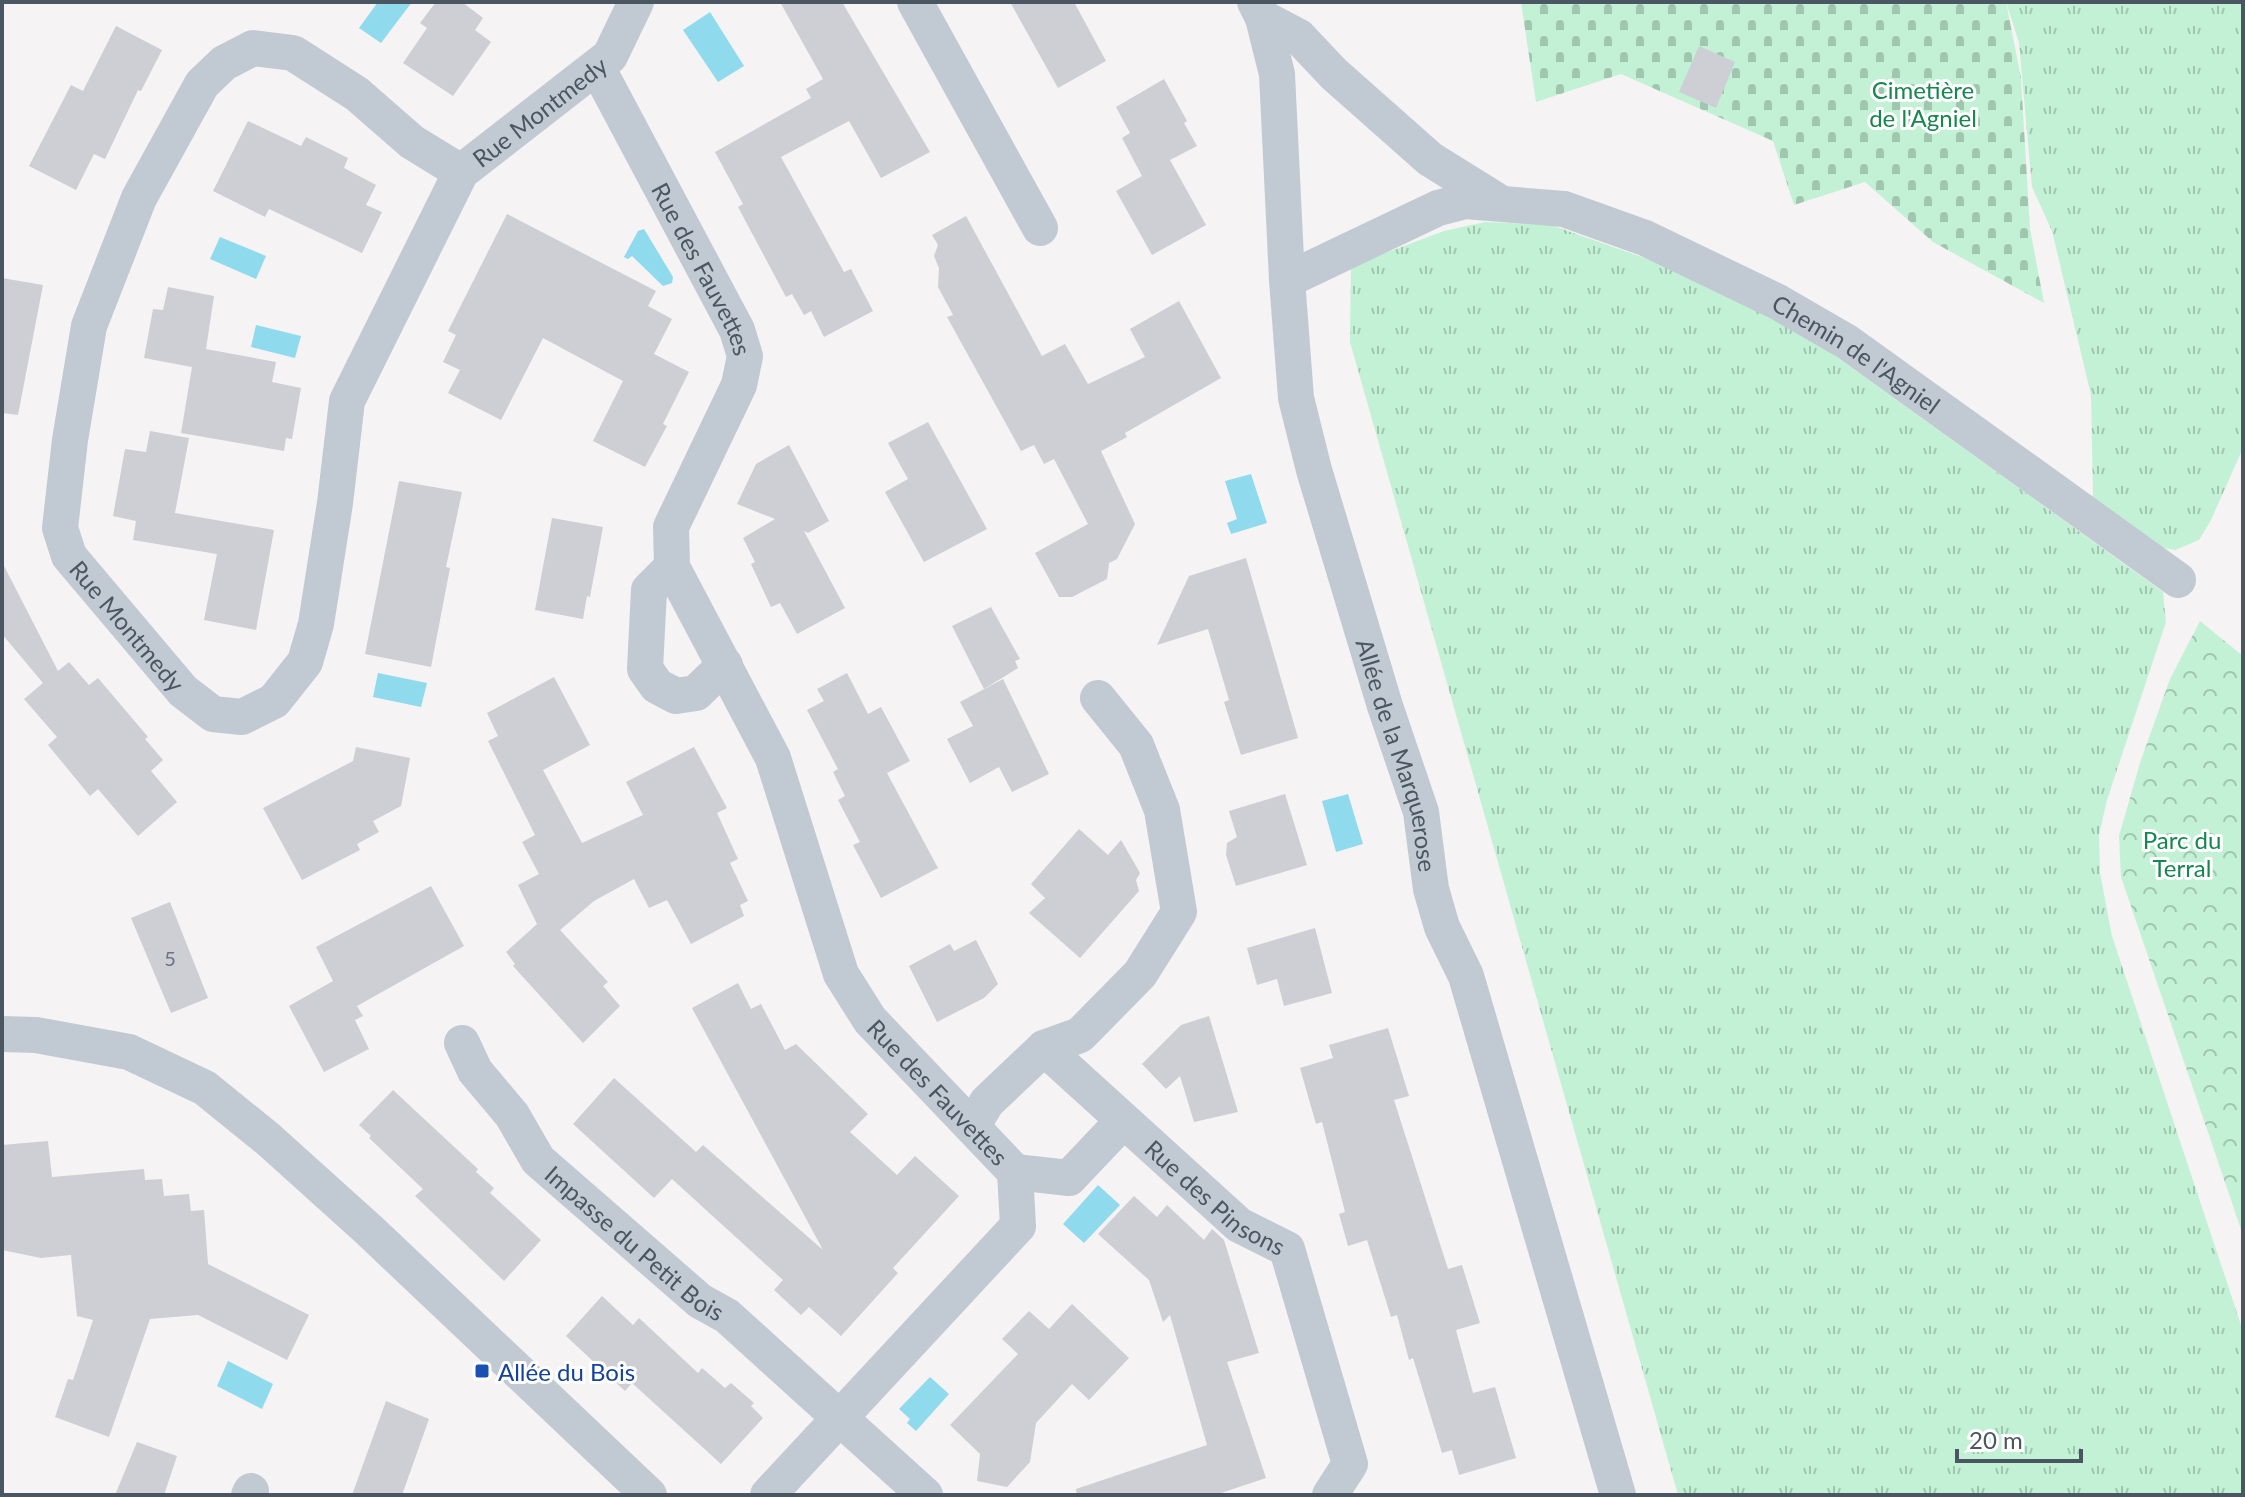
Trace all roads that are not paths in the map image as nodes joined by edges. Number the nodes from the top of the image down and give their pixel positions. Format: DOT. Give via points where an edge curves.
graph roads {
  1 [pos="636,2"];
  2 [pos="915,2"];
  3 [pos="1259,10"];
  4 [pos="597,67"];
  5 [pos="461,172"];
  6 [pos="1500,202"];
  7 [pos="1040,228"];
  8 [pos="1287,280"];
  9 [pos="672,567"];
  10 [pos="2178,580"];
  11 [pos="725,665"];
  12 [pos="1098,698"];
  13 [pos="2,1034"];
  14 [pos="462,1043"];
  15 [pos="1044,1048"];
  16 [pos="1123,1121"];
  17 [pos="973,1125"];
  18 [pos="1015,1172"];
  19 [pos="839,1416"];
  20 [pos="649,1495"];
  21 [pos="768,1495"];
  22 [pos="925,1495"];
  23 [pos="1330,1495"];
  24 [pos="1618,1495"];
  1 -- 4 [label="street, Rue Montmedy" via="610,56"];
  2 -- 7 [label="street"];
  3 -- 6 [label="street, Chemin de l'Agniel" via="1299,37 1430,159"];
  3 -- 8 [label="street, Allée de la Marquerose" via="1277,74"];
  4 -- 5 [label="street, Rue Montmedy"];
  4 -- 9 [label="street, Rue des Fauvettes" via="737,330 745,356 739,385 671,527"];
  5 -- 5 [label="street, Rue Montmedy" via="293,53 253,48 224,63 202,84 139,198 89,326 60,528 69,556 183,691 213,714 242,717 274,701 305,662 316,624 347,401"];
  6 -- 8 [label="street, Chemin de l'Agniel" via="1465,201 1438,208"];
  6 -- 10 [label="street, Chemin de l'Agniel" via="1564,209 1645,238 1778,302 1847,342"];
  8 -- 24 [label="street, Allée de la Marquerose" via="1296,398 1314,470 1421,812 1442,927 1466,976"];
  9 -- 11 [label="street, Rue des Fauvettes"];
  9 -- 11 [label="street" via="649,590 645,669 657,686 676,696 696,693"];
  11 -- 17 [label="street, Rue des Fauvettes" via="773,758 841,974 870,1020"];
  12 -- 15 [label="street" via="1136,745 1162,810 1179,912 1140,974 1090,1025 1080,1035"];
  13 -- 20 [label="street" via="129,1052 205,1088 369,1230"];
  14 -- 19 [label="street, Impasse du Petit Bois" via="475,1071 512,1115 538,1160"];
  15 -- 16 [label="street"];
  15 -- 17 [label="street" via="987,1102"];
  16 -- 18 [label="street, Rue des Pinsons" via="1069,1178"];
  16 -- 23 [label="street, Rue des Pinsons" via="1239,1225 1287,1249 1350,1464"];
  17 -- 18 [label="street, Rue des Fauvettes"];
  18 -- 19 [label="street, Rue des Fauvettes" via="1018,1226"];
  19 -- 21 [label="street, Rue des Fauvettes"];
  19 -- 22 [label="street"];
}
